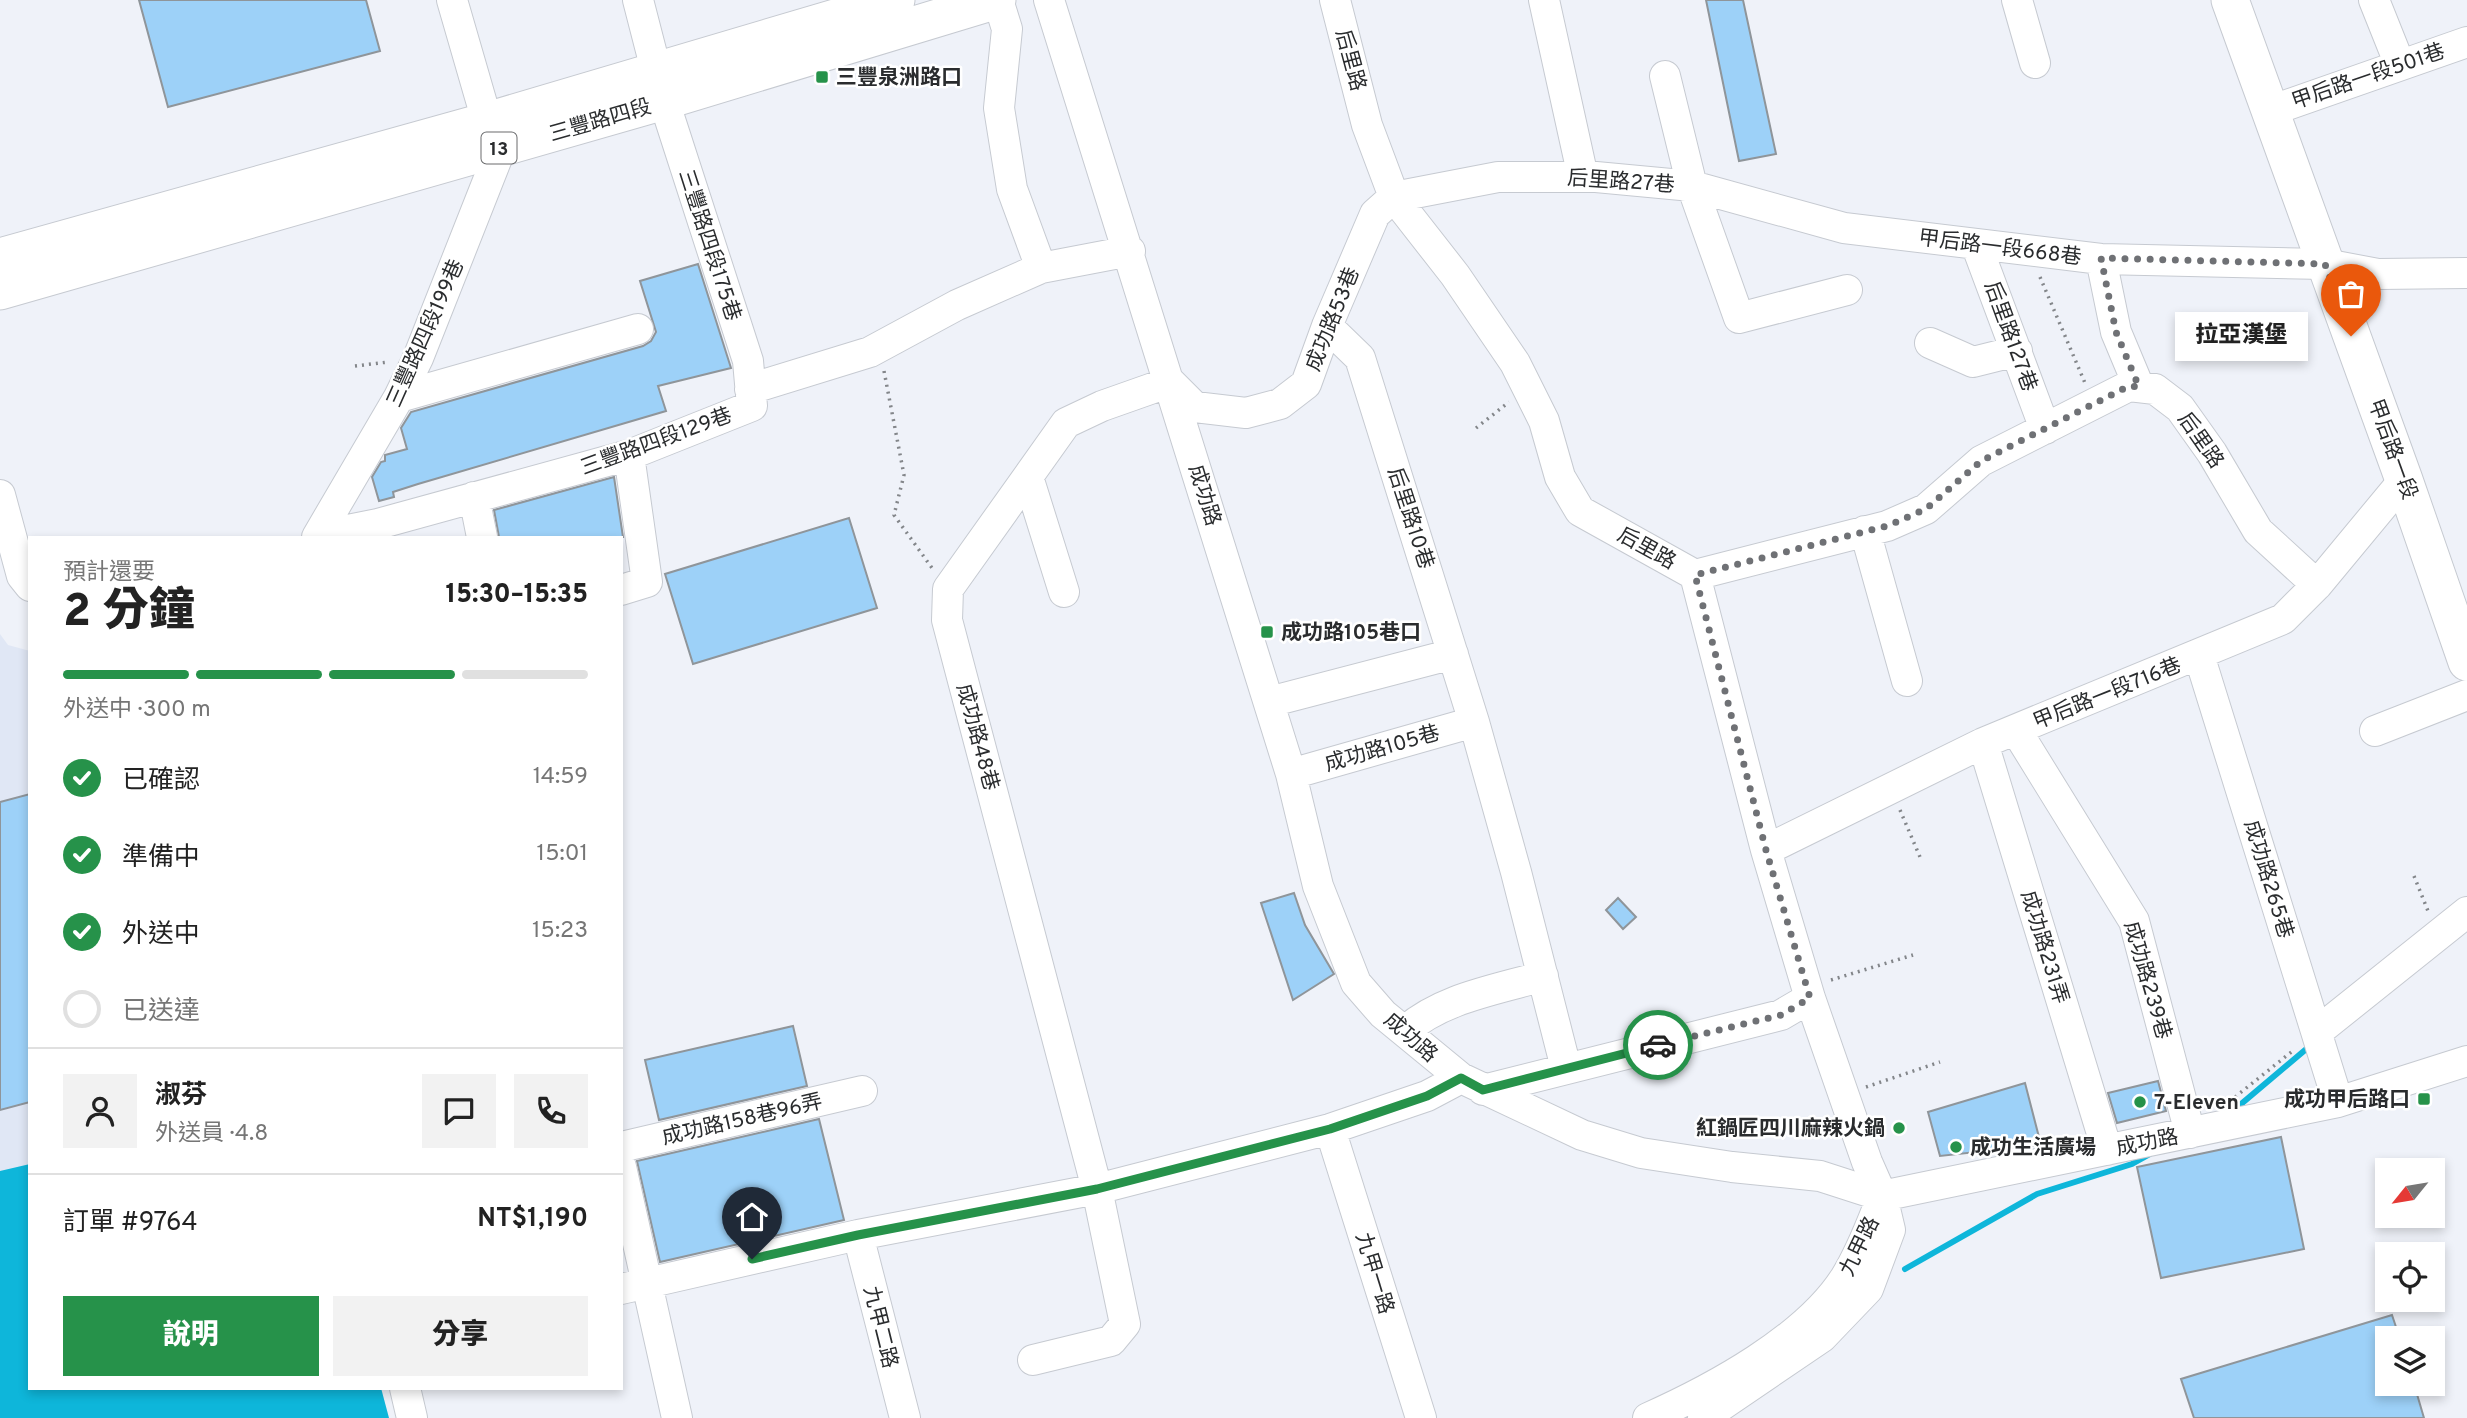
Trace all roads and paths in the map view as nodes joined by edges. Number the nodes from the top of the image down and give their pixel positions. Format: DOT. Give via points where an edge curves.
graph roads {
  1 [pos="452,0"];
  2 [pos="638,0"];
  3 [pos="896,0"];
  4 [pos="998,0"];
  5 [pos="1049,0"];
  6 [pos="1335,0"];
  7 [pos="1544,0"];
  8 [pos="2017,0"];
  9 [pos="2230,0"];
  10 [pos="2374,0"];
  11 [pos="2467,42"];
  12 [pos="2035,63"];
  13 [pos="2400,65"];
  14 [pos="1665,76"];
  15 [pos="660,86"];
  16 [pos="2270,111"];
  17 [pos="494,134"];
  18 [pos="1583,177"];
  19 [pos="1692,187"];
  20 [pos="1394,197"];
  21 [pos="1844,228"];
  22 [pos="1976,244"];
  23 [pos="2028,250"];
  24 [pos="1130,251"];
  25 [pos="0,257"];
  26 [pos="2101,258"];
  27 [pos="2325,264"];
  28 [pos="1041,268"];
  29 [pos="2467,273"];
  30 [pos="1847,290"];
  31 [pos="0,291"];
  32 [pos="1327,326"];
  33 [pos="638,329"];
  34 [pos="1930,343"];
  35 [pos="2017,351"];
  36 [pos="870,352"];
  37 [pos="1170,382"];
  38 [pos="2139,387"];
  39 [pos="1528,388"];
  40 [pos="750,389"];
  41 [pos="399,397"];
  42 [pos="2094,404"];
  43 [pos="1476,428"];
  44 [pos="2045,429"];
  45 [pos="629,455"];
  46 [pos="1028,477"];
  47 [pos="2404,480"];
  48 [pos="0,495"];
  49 [pos="474,498"];
  50 [pos="1865,531"];
  51 [pos="319,536"];
  52 [pos="323,536"];
  53 [pos="482,536"];
  54 [pos="1695,575"];
  55 [pos="28,584"];
  56 [pos="2317,586"];
  57 [pos="623,589"];
  58 [pos="948,589"];
  59 [pos="1063,592"];
  60 [pos="1453,654"];
  61 [pos="2199,655"];
  62 [pos="2467,662"];
  63 [pos="1907,681"];
  64 [pos="2467,695"];
  65 [pos="1269,702"];
  66 [pos="1474,722"];
  67 [pos="2016,730"];
  68 [pos="2375,731"];
  69 [pos="1983,743"];
  70 [pos="1291,774"];
  71 [pos="1891,788"];
  72 [pos="1766,850"];
  73 [pos="1920,856"];
  74 [pos="2414,876"];
  75 [pos="2467,912"];
  76 [pos="2437,935"];
  77 [pos="1913,955"];
  78 [pos="1543,976"];
  79 [pos="1809,993"];
  80 [pos="1405,1031"];
  81 [pos="2316,1032"];
  82 [pos="2467,1061"];
  83 [pos="1940,1062"];
  84 [pos="1566,1068"];
  85 [pos="1472,1084"];
  86 [pos="862,1091"];
  87 [pos="1843,1095"];
  88 [pos="2232,1099"];
  89 [pos="2338,1102"];
  90 [pos="1330,1129"];
  91 [pos="2190,1133"];
  92 [pos="623,1147"];
  93 [pos="2107,1150"];
  94 [pos="623,1185"];
  95 [pos="1097,1189"];
  96 [pos="1882,1196"];
  97 [pos="858,1235"];
  98 [pos="634,1286"];
  99 [pos="1033,1360"];
  100 [pos="405,1390"];
  101 [pos="412,1418"];
  102 [pos="677,1418"];
  103 [pos="905,1418"];
  104 [pos="1421,1418"];
  105 [pos="1648,1418"];
  106 [pos="1703,1418"];
  1 -- 17 [label="street"];
  2 -- 15 [label="street, 三豐路四段175巷"];
  3 -- 15 [label="main road, 三豐路四段 / 13"];
  4 -- 15 [label="main road, 三豐路四段 / 13"];
  4 -- 28 [label="street" via="1007,29 999,108 1012,189"];
  5 -- 24 [label="street, 成功路"];
  6 -- 20 [label="street, 后里路" via="1367,125"];
  7 -- 18 [label="street"];
  8 -- 12 [label="street"];
  9 -- 16 [label="main road, 甲后路一段"];
  10 -- 13 [label="street"];
  11 -- 13 [label="street, 甲后路一段501巷"];
  13 -- 16 [label="street, 甲后路一段501巷"];
  14 -- 19 [label="street"];
  15 -- 17 [label="main road, 三豐路四段 / 13"];
  15 -- 40 [label="street, 三豐路四段175巷" via="748,361"];
  16 -- 27 [label="main road, 甲后路一段"];
  17 -- 25 [label="main road, 三豐路四段 / 13"];
  17 -- 31 [label="main road, 三豐路四段 / 13"];
  17 -- 41 [label="street, 三豐路四段199巷" via="418,358"];
  18 -- 19 [label="street, 后里路27巷"];
  18 -- 20 [label="street, 后里路27巷" via="1499,177"];
  19 -- 21 [label="street, 后里路27巷"];
  19 -- 30 [label="street" via="1739,318"];
  20 -- 32 [label="street, 成功路53巷" via="1375,214"];
  20 -- 39 [label="street, 后里路" via="1455,275"];
  21 -- 22 [label="street, 甲后路一段668巷"];
  22 -- 23 [label="street, 甲后路一段668巷"];
  22 -- 35 [label="street, 后里路127巷"];
  23 -- 26 [label="street, 甲后路一段668巷"];
  23 -- 42 [label="path"];
  24 -- 28 [label="street, 三豐路四段129巷"];
  24 -- 37 [label="street, 成功路"];
  26 -- 27 [label="street, 甲后路一段668巷"];
  26 -- 38 [label="street" via="2116,332"];
  27 -- 29 [label="street, 甲后路一段668巷" via="2378,274"];
  27 -- 47 [label="main road, 甲后路一段"];
  28 -- 36 [label="street, 三豐路四段129巷" via="957,305"];
  32 -- 37 [label="street, 成功路53巷" via="1306,384 1280,404 1246,413 1195,407"];
  32 -- 60 [label="street, 后里路10巷" via="1360,358"];
  33 -- 41 [label="street"];
  34 -- 35 [label="street" via="1973,362"];
  35 -- 44 [label="street, 后里路127巷"];
  36 -- 40 [label="street, 三豐路四段129巷"];
  36 -- 58 [label="path" via="886,373 904,475 894,515"];
  37 -- 46 [label="street" via="1066,423"];
  37 -- 65 [label="street, 成功路"];
  38 -- 42 [label="street, 后里路" via="2129,386"];
  38 -- 56 [label="street, 后里路" via="2155,389 2180,408 2258,531"];
  39 -- 43 [label="path"];
  39 -- 54 [label="street, 后里路" via="1544,421 1560,477 1580,511"];
  40 -- 45 [label="street, 三豐路四段129巷" via="752,407"];
  41 -- 51 [label="street, 三豐路四段199巷"];
  42 -- 44 [label="street, 后里路"];
  44 -- 50 [label="street, 后里路" via="1981,461 1926,509"];
  45 -- 49 [label="street, 三豐路四段129巷"];
  45 -- 57 [label="street" via="647,582"];
  46 -- 58 [label="street"];
  46 -- 59 [label="street"];
  47 -- 56 [label="street, 甲后路一段716巷"];
  47 -- 62 [label="main road, 甲后路一段"];
  48 -- 55 [label="street"];
  49 -- 52 [label="street, 三豐路四段129巷"];
  49 -- 53 [label="street"];
  50 -- 54 [label="street, 后里路"];
  50 -- 63 [label="street"];
  54 -- 72 [label="street"];
  56 -- 61 [label="street, 甲后路一段716巷" via="2283,619"];
  58 -- 95 [label="street, 成功路48巷" via="947,620"];
  60 -- 65 [label="street"];
  60 -- 66 [label="street, 后里路10巷"];
  61 -- 67 [label="street, 甲后路一段716巷"];
  61 -- 81 [label="street, 成功路265巷"];
  64 -- 68 [label="street"];
  65 -- 70 [label="street, 成功路"];
  66 -- 70 [label="street, 成功路105巷"];
  66 -- 78 [label="street, 后里路10巷"];
  67 -- 69 [label="street, 甲后路一段716巷"];
  67 -- 91 [label="street, 成功路239巷" via="2134,921"];
  69 -- 71 [label="street, 甲后路一段716巷"];
  69 -- 93 [label="street, 成功路231弄"];
  70 -- 80 [label="street, 成功路" via="1318,886 1356,983"];
  71 -- 72 [label="street, 甲后路一段716巷"];
  71 -- 73 [label="path"];
  72 -- 79 [label="street"];
  74 -- 76 [label="path"];
  75 -- 76 [label="street"];
  76 -- 81 [label="street"];
  77 -- 79 [label="path"];
  78 -- 80 [label="street" via="1451,1003 1423,1015"];
  78 -- 84 [label="street, 后里路10巷"];
  79 -- 84 [label="street" via="1781,1015"];
  79 -- 87 [label="street"];
  80 -- 85 [label="street, 成功路"];
  81 -- 88 [label="path"];
  81 -- 89 [label="street, 成功路265巷"];
  82 -- 89 [label="street, 成功路"];
  83 -- 87 [label="path"];
  84 -- 85 [label="street"];
  85 -- 90 [label="street"];
  85 -- 96 [label="street, 成功路" via="1582,1135 1641,1153 1820,1176"];
  86 -- 92 [label="street, 成功路158巷96弄"];
  87 -- 96 [label="street"];
  89 -- 91 [label="street, 成功路"];
  90 -- 95 [label="street"];
  90 -- 104 [label="street, 九甲一路"];
  91 -- 93 [label="street, 成功路"];
  93 -- 96 [label="street, 成功路"];
  94 -- 98 [label="street"];
  95 -- 97 [label="street"];
  95 -- 99 [label="street, 成功路48巷" via="1125,1324 1111,1341"];
  96 -- 105 [label="street, 九甲路" via="1844,1279 1807,1323 1697,1396"];
  96 -- 106 [label="street, 九甲路" via="1890,1230 1868,1289 1822,1337"];
  97 -- 98 [label="street"];
  97 -- 103 [label="street, 九甲二路"];
  98 -- 102 [label="street"];
  100 -- 101 [label="street"];
}
